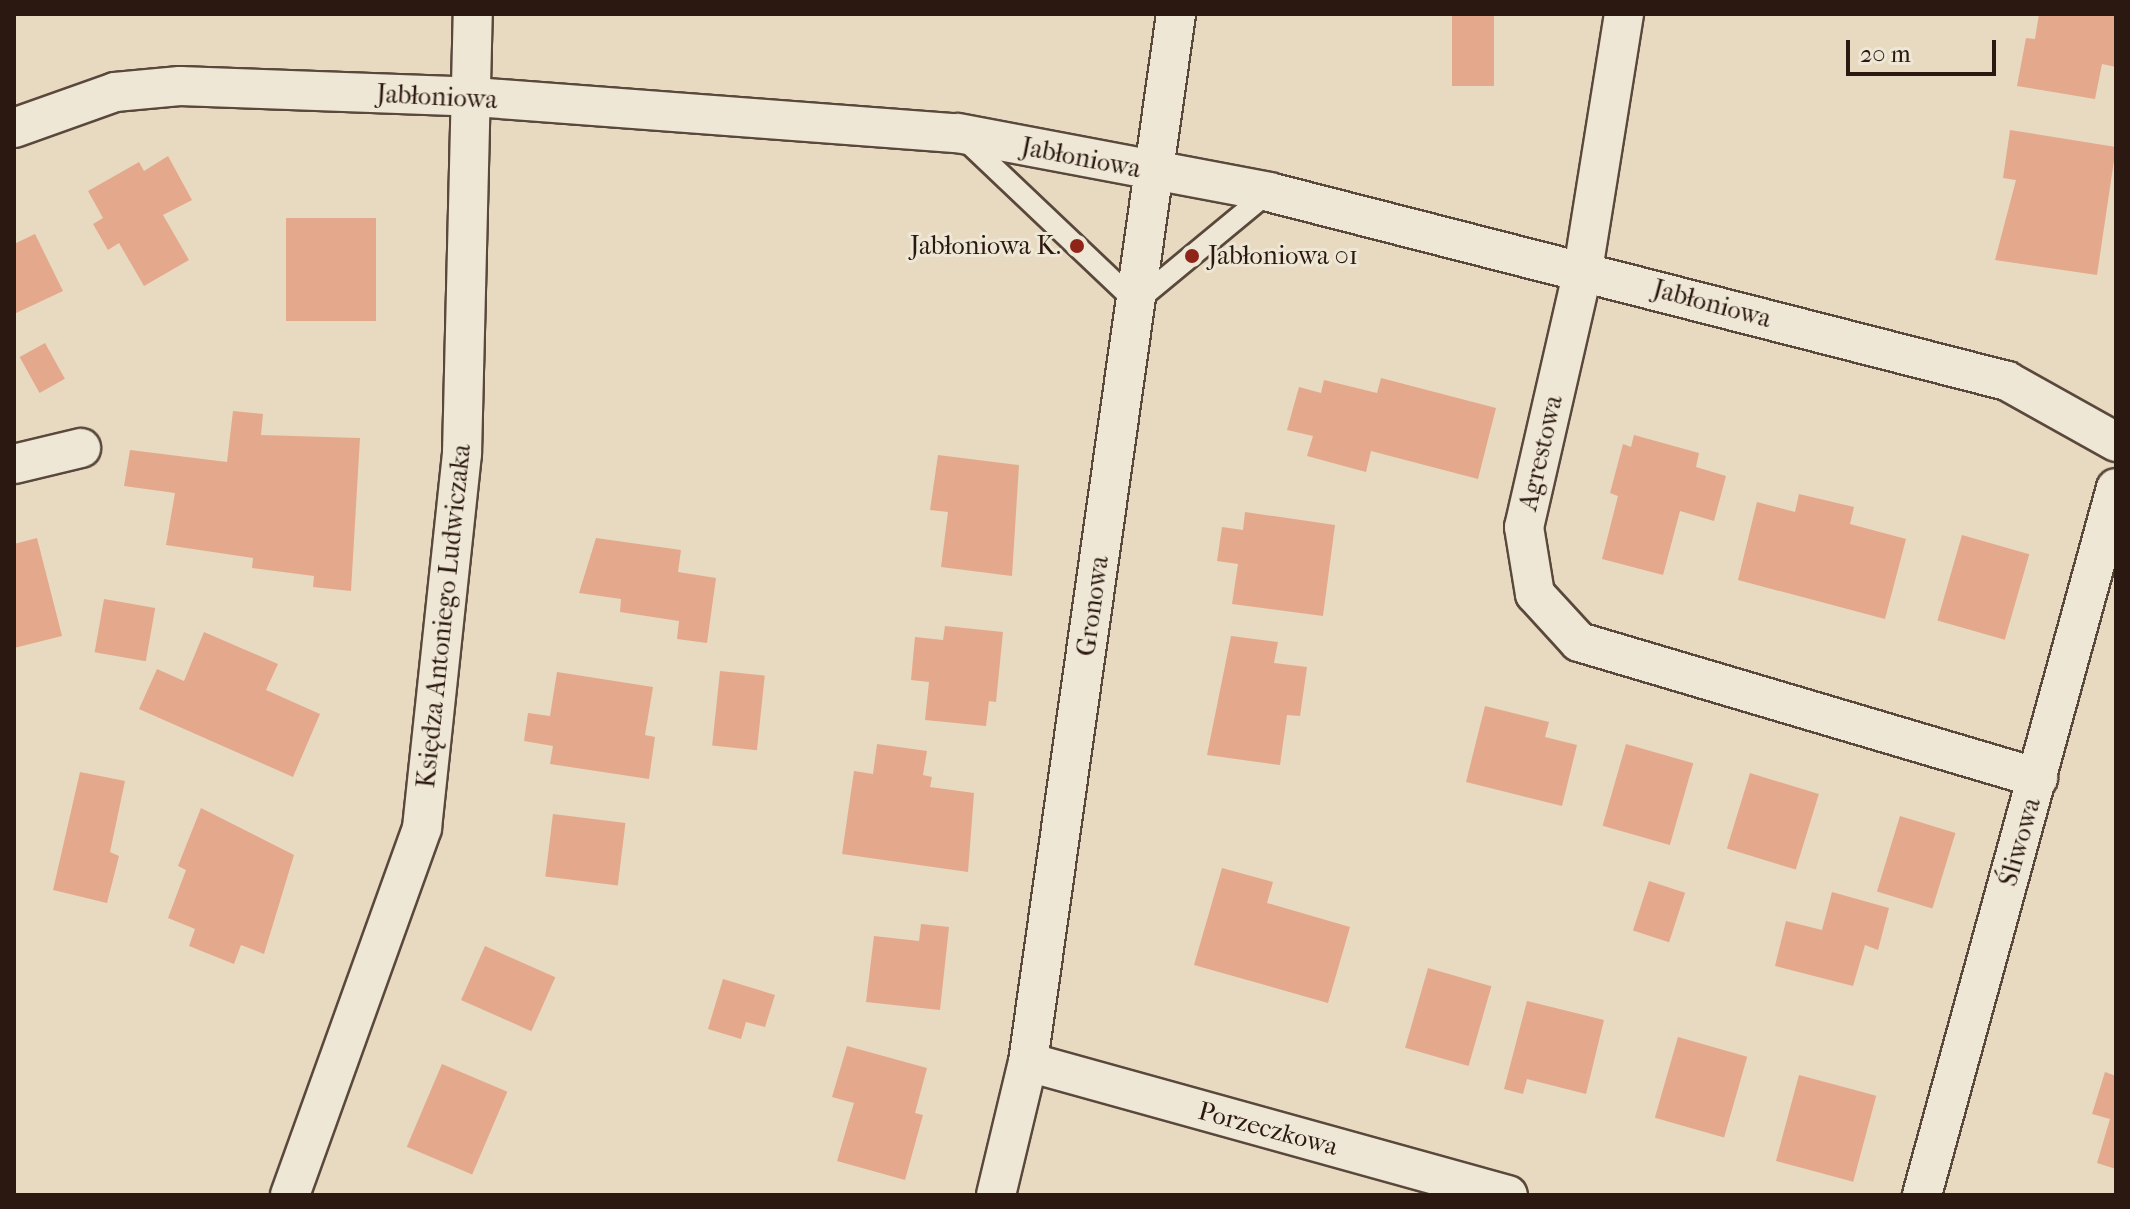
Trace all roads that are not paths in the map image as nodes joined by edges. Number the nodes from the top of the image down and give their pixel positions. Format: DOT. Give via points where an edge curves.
graph roads {
  1 [pos="473,14"];
  2 [pos="1176,14"];
  3 [pos="1624,14"];
  4 [pos="474,97"];
  5 [pos="14,128"];
  6 [pos="958,133"];
  7 [pos="1153,172"];
  8 [pos="1269,192"];
  9 [pos="1583,270"];
  10 [pos="1136,302"];
  11 [pos="2116,442"];
  12 [pos="81,448"];
  13 [pos="14,464"];
  14 [pos="2116,488"];
  15 [pos="2038,778"];
  16 [pos="1028,1062"];
  17 [pos="290,1195"];
  18 [pos="996,1195"];
  19 [pos="1508,1195"];
  20 [pos="1922,1195"];
  1 -- 4 [label="street, Księdza Antoniego Ludwiczaka"];
  2 -- 7 [label="street, Gronowa"];
  3 -- 9 [label="street, Agrestowa"];
  4 -- 5 [label="street, Jabłoniowa" via="180,86 115,92"];
  4 -- 6 [label="street, Jabłoniowa"];
  4 -- 17 [label="street, Księdza Antoniego Ludwiczaka" via="462,272 462,454 422,828"];
  6 -- 7 [label="street, Jabłoniowa"];
  6 -- 10 [label="lane"];
  7 -- 8 [label="street, Jabłoniowa"];
  7 -- 10 [label="street, Gronowa"];
  8 -- 9 [label="street, Jabłoniowa"];
  8 -- 10 [label="lane"];
  9 -- 11 [label="street, Jabłoniowa" via="2007,381"];
  9 -- 15 [label="street, Agrestowa" via="1524,527 1535,594 1579,642"];
  10 -- 16 [label="street, Gronowa"];
  12 -- 13 [label="street"];
  14 -- 15 [label="street, Śliwowa"];
  15 -- 20 [label="street, Śliwowa"];
  16 -- 18 [label="street, Gronowa"];
  16 -- 19 [label="street, Porzeczkowa"];
}
